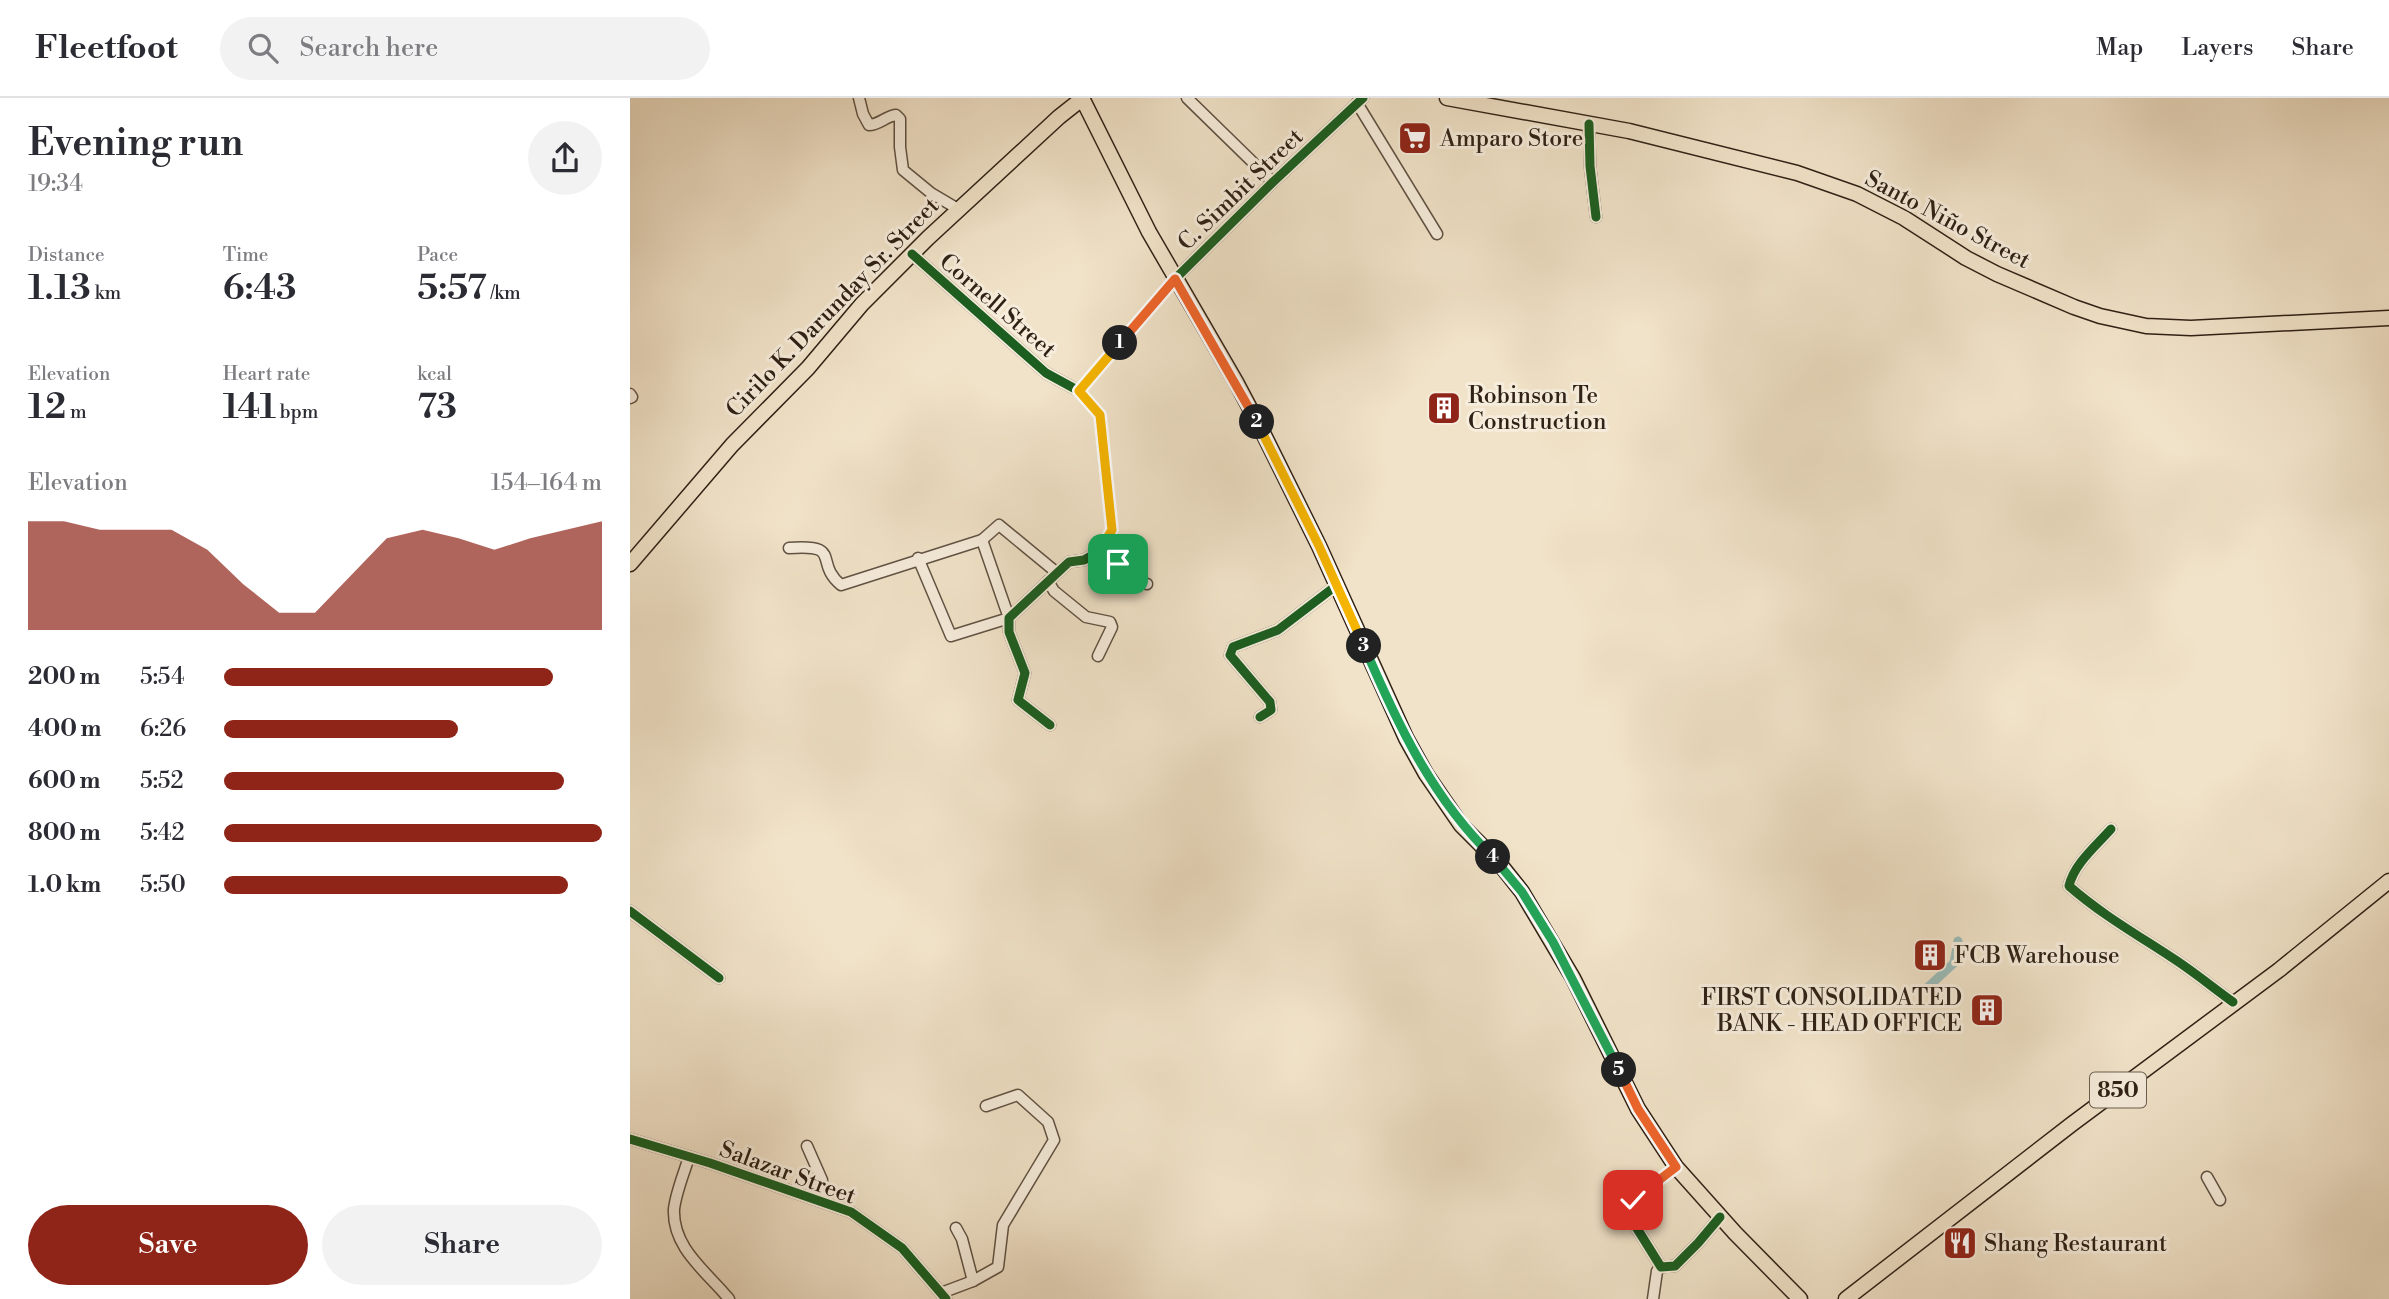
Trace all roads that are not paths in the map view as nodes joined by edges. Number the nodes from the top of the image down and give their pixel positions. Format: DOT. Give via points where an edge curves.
graph roads {
  1 [pos="859,98"];
  2 [pos="1082,98"];
  3 [pos="1187,98"];
  4 [pos="1447,98"];
  5 [pos="1360,101"];
  6 [pos="1589,124"];
  7 [pos="1273,182"];
  8 [pos="958,209"];
  9 [pos="1596,217"];
  10 [pos="1437,234"];
  11 [pos="912,254"];
  12 [pos="1175,279"];
  13 [pos="2389,318"];
  14 [pos="1079,391"];
  15 [pos="982,540"];
  16 [pos="1105,541"];
  17 [pos="789,548"];
  18 [pos="918,558"];
  19 [pos="630,564"];
  20 [pos="1052,577"];
  21 [pos="1147,584"];
  22 [pos="1337,585"];
  23 [pos="1009,618"];
  24 [pos="1098,656"];
  25 [pos="1260,717"];
  26 [pos="1049,725"];
  27 [pos="2112,829"];
  28 [pos="2389,881"];
  29 [pos="630,911"];
  30 [pos="719,978"];
  31 [pos="2233,1002"];
  32 [pos="986,1106"];
  33 [pos="630,1139"];
  34 [pos="807,1146"];
  35 [pos="689,1157"];
  36 [pos="1676,1167"];
  37 [pos="2207,1177"];
  38 [pos="818,1199"];
  39 [pos="2220,1200"];
  40 [pos="1720,1217"];
  41 [pos="956,1228"];
  42 [pos="1661,1267"];
  43 [pos="973,1281"];
  44 [pos="943,1296"];
  45 [pos="729,1299"];
  46 [pos="1653,1299"];
  47 [pos="1800,1299"];
  48 [pos="1846,1299"];
  1 -- 8 [label="street" via="869,125 889,116 900,119 903,170"];
  2 -- 8 [label="main road, Cirilo K. Darunday Sr. Street"];
  2 -- 12 [label="main road"];
  3 -- 7 [label="street"];
  4 -- 6 [label="main road, Santo Niño Street"];
  5 -- 7 [label="street, C. Simbit Street"];
  5 -- 10 [label="street"];
  6 -- 9 [label="street"];
  6 -- 13 [label="main road, Santo Niño Street" via="1797,173 1857,194 1997,274 2100,316 2146,326 2191,328"];
  7 -- 12 [label="street, C. Simbit Street"];
  8 -- 11 [label="main road, Cirilo K. Darunday Sr. Street"];
  11 -- 14 [label="street, Cornell Street" via="1046,373"];
  11 -- 19 [label="main road, Cirilo K. Darunday Sr. Street" via="748,426"];
  12 -- 14 [label="street"];
  12 -- 22 [label="main road" via="1247,403"];
  14 -- 16 [label="street" via="1100,415 1112,530"];
  15 -- 18 [label="street"];
  15 -- 20 [label="street" via="999,525"];
  15 -- 23 [label="street"];
  16 -- 20 [label="street" via="1100,551 1069,562"];
  16 -- 21 [label="street" via="1118,564 1134,580"];
  17 -- 18 [label="street" via="815,546 841,584"];
  18 -- 23 [label="street" via="951,636"];
  20 -- 23 [label="street"];
  20 -- 24 [label="street" via="1054,590 1086,617 1110,622 1112,627"];
  22 -- 25 [label="street" via="1278,629 1233,646 1230,655 1270,702 1271,710"];
  22 -- 36 [label="main road" via="1415,756 1461,825 1522,892 1573,978 1638,1109"];
  23 -- 26 [label="street" via="1009,632 1025,674 1018,700"];
  27 -- 31 [label="street" via="2081,863 2069,886 2092,907"];
  28 -- 31 [label="main road, 850"];
  29 -- 30 [label="street"];
  31 -- 48 [label="main road, 850"];
  32 -- 43 [label="street" via="1018,1095 1048,1122 1054,1140 1003,1224 999,1267"];
  33 -- 35 [label="street, Salazar Street"];
  34 -- 38 [label="street" via="822,1180"];
  35 -- 38 [label="street, Salazar Street"];
  35 -- 45 [label="street" via="674,1207 674,1226 689,1256"];
  36 -- 40 [label="main road"];
  36 -- 42 [label="street" via="1633,1200 1628,1214"];
  37 -- 39 [label="street"];
  38 -- 44 [label="street, Salazar Street" via="850,1212 902,1248"];
  40 -- 42 [label="street" via="1675,1266"];
  40 -- 47 [label="main road"];
  41 -- 43 [label="street"];
  42 -- 46 [label="street"];
  43 -- 44 [label="street"];
}
